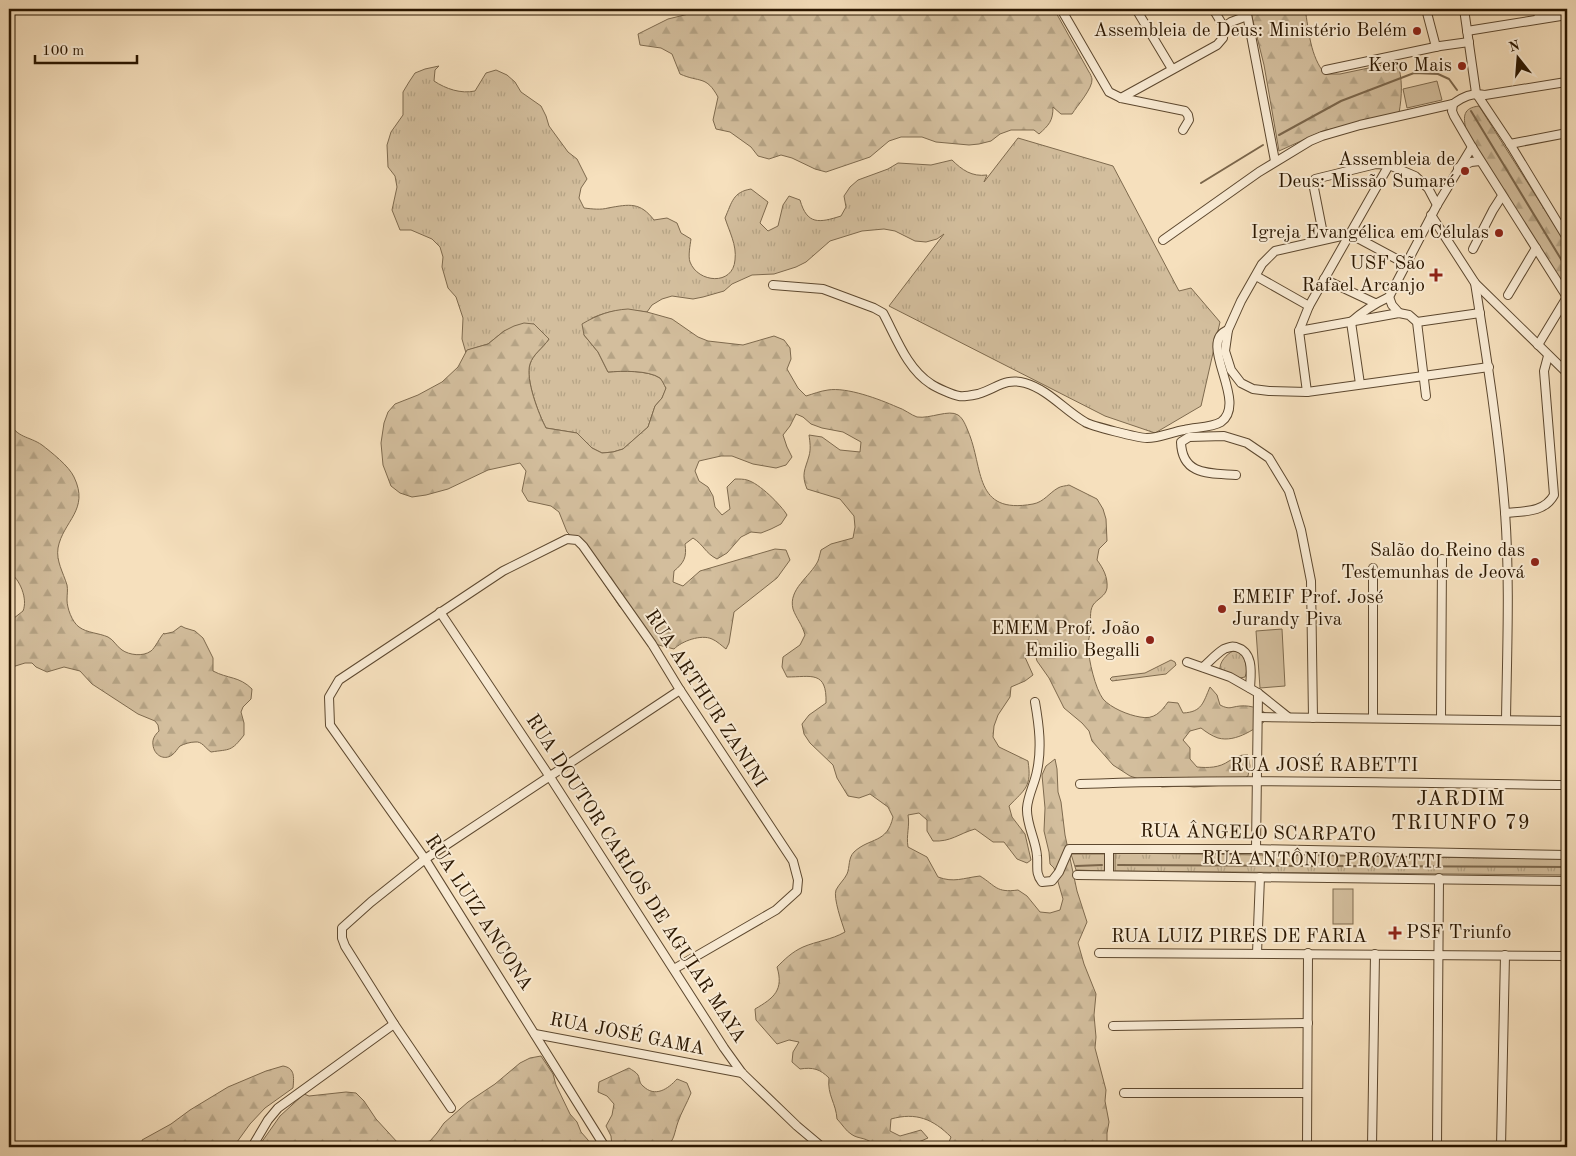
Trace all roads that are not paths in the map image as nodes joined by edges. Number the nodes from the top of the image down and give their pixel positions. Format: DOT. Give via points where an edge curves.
graph roads {
  1 [pos="1061,9"];
  2 [pos="1136,9"];
  3 [pos="1213,9"];
  4 [pos="1426,9"];
  5 [pos="1464,9"];
  6 [pos="1538,9"];
  7 [pos="1247,12"];
  8 [pos="1567,15"];
  9 [pos="1539,19"];
  10 [pos="1224,27"];
  11 [pos="1467,31"];
  12 [pos="1470,42"];
  13 [pos="1436,47"];
  14 [pos="1172,69"];
  15 [pos="1326,70"];
  16 [pos="1567,74"];
  17 [pos="1567,86"];
  18 [pos="1476,93"];
  19 [pos="1121,98"];
  20 [pos="1453,104"];
  21 [pos="1183,130"];
  22 [pos="1567,133"];
  23 [pos="1510,144"];
  24 [pos="1472,147"];
  25 [pos="1275,161"];
  26 [pos="1480,161"];
  27 [pos="1389,165"];
  28 [pos="1458,168"];
  29 [pos="1502,196"];
  30 [pos="1437,205"];
  31 [pos="1431,215"];
  32 [pos="1350,234"];
  33 [pos="1567,238"];
  34 [pos="1324,239"];
  35 [pos="1164,240"];
  36 [pos="1536,248"];
  37 [pos="1473,249"];
  38 [pos="1406,264"];
  39 [pos="1256,276"];
  40 [pos="1324,279"];
  41 [pos="1475,283"];
  42 [pos="773,285"];
  43 [pos="1508,296"];
  44 [pos="1389,297"];
  45 [pos="1567,297"];
  46 [pos="1375,303"];
  47 [pos="1309,306"];
  48 [pos="1399,313"];
  49 [pos="1480,313"];
  50 [pos="1351,322"];
  51 [pos="1417,322"];
  52 [pos="1228,330"];
  53 [pos="1299,331"];
  54 [pos="1538,345"];
  55 [pos="1548,356"];
  56 [pos="1489,367"];
  57 [pos="1567,373"];
  58 [pos="1424,376"];
  59 [pos="1360,384"];
  60 [pos="1307,392"];
  61 [pos="1426,396"];
  62 [pos="1236,475"];
  63 [pos="1505,513"];
  64 [pos="1442,559"];
  65 [pos="1373,568"];
  66 [pos="440,612"];
  67 [pos="1188,662"];
  68 [pos="1203,667"];
  69 [pos="1250,688"];
  70 [pos="680,690"];
  71 [pos="1258,693"];
  72 [pos="1035,702"];
  73 [pos="1258,717"];
  74 [pos="1288,717"];
  75 [pos="1313,718"];
  76 [pos="1373,718"];
  77 [pos="1441,719"];
  78 [pos="1506,720"];
  79 [pos="1567,721"];
  80 [pos="550,777"];
  81 [pos="1257,781"];
  82 [pos="1080,784"];
  83 [pos="1567,784"];
  84 [pos="1109,849"];
  85 [pos="1256,849"];
  86 [pos="1567,855"];
  87 [pos="425,859"];
  88 [pos="1077,875"];
  89 [pos="1109,875"];
  90 [pos="1260,877"];
  91 [pos="1439,878"];
  92 [pos="1567,881"];
  93 [pos="1099,952"];
  94 [pos="1257,953"];
  95 [pos="1308,953"];
  96 [pos="1375,954"];
  97 [pos="1440,955"];
  98 [pos="1505,955"];
  99 [pos="1567,956"];
  100 [pos="674,969"];
  101 [pos="1308,1023"];
  102 [pos="394,1024"];
  103 [pos="1113,1026"];
  104 [pos="535,1034"];
  105 [pos="742,1073"];
  106 [pos="1567,1082"];
  107 [pos="1124,1093"];
  108 [pos="1307,1093"];
  109 [pos="451,1108"];
  110 [pos="252,1147"];
  111 [pos="606,1147"];
  112 [pos="822,1147"];
  113 [pos="1307,1147"];
  114 [pos="1372,1147"];
  115 [pos="1437,1147"];
  116 [pos="1501,1147"];
  117 [pos="1566,1147"];
  1 -- 19 [label="street" via="1109,92"];
  2 -- 14 [label="street"];
  3 -- 10 [label="street"];
  4 -- 13 [label="street"];
  5 -- 11 [label="street"];
  6 -- 9 [label="street"];
  7 -- 10 [label="street"];
  7 -- 25 [label="street"];
  8 -- 9 [label="street"];
  9 -- 11 [label="street"];
  10 -- 14 [label="street" via="1223,38 1217,45"];
  11 -- 12 [label="street"];
  12 -- 13 [label="street"];
  12 -- 18 [label="street"];
  13 -- 15 [label="street"];
  14 -- 19 [label="street"];
  16 -- 17 [label="street"];
  17 -- 18 [label="street" via="1485,95"];
  18 -- 20 [label="street"];
  18 -- 23 [label="street"];
  19 -- 21 [label="street" via="1185,111 1189,120"];
  20 -- 24 [label="street" via="1454,116"];
  20 -- 25 [label="street" via="1322,136"];
  22 -- 23 [label="street"];
  23 -- 33 [label="street"];
  24 -- 26 [label="street"];
  24 -- 28 [label="street"];
  25 -- 35 [label="street"];
  26 -- 28 [label="street"];
  26 -- 29 [label="street"];
  27 -- 30 [label="street" via="1415,176 1428,188"];
  27 -- 32 [label="street"];
  27 -- 34 [label="street" via="1376,164 1315,179 1313,183"];
  28 -- 30 [label="street"];
  29 -- 36 [label="street"];
  29 -- 37 [label="street"];
  30 -- 31 [label="street"];
  31 -- 38 [label="street"];
  31 -- 41 [label="street"];
  32 -- 34 [label="street"];
  32 -- 38 [label="street"];
  32 -- 40 [label="street"];
  34 -- 39 [label="street" via="1275,251"];
  36 -- 43 [label="street"];
  36 -- 45 [label="street"];
  38 -- 44 [label="street"];
  39 -- 47 [label="street"];
  39 -- 52 [label="street"];
  40 -- 46 [label="street"];
  40 -- 47 [label="street"];
  41 -- 49 [label="street"];
  41 -- 54 [label="street"];
  42 -- 52 [label="street" via="823,289 883,313 913,368 931,384 960,396 979,394 1002,383 1024,383 1048,393 1086,423 1146,438 1209,426 1227,415 1230,404 1217,350 1218,339 1222,332"];
  44 -- 46 [label="street"];
  44 -- 48 [label="street"];
  45 -- 54 [label="street"];
  46 -- 50 [label="street"];
  47 -- 53 [label="street"];
  48 -- 50 [label="street"];
  48 -- 51 [label="street"];
  49 -- 51 [label="street"];
  49 -- 56 [label="street"];
  50 -- 53 [label="street"];
  50 -- 59 [label="street"];
  51 -- 58 [label="street"];
  52 -- 60 [label="street" via="1225,351 1231,370 1241,383 1269,392"];
  53 -- 60 [label="street"];
  54 -- 55 [label="street"];
  55 -- 57 [label="street"];
  55 -- 63 [label="street" via="1544,371 1554,495 1541,508"];
  56 -- 58 [label="street"];
  56 -- 63 [label="street"];
  58 -- 59 [label="street"];
  58 -- 61 [label="street"];
  59 -- 60 [label="street"];
  62 -- 75 [label="street" via="1198,471 1188,465 1182,452 1182,442 1189,437 1224,436 1247,443 1269,458 1289,491 1311,581"];
  63 -- 78 [label="street" via="1508,572"];
  64 -- 77 [label="street"];
  65 -- 76 [label="street"];
  66 -- 70 [label="street, RUA ARTHUR ZANINI" via="503,571 567,539 577,540 652,644"];
  66 -- 80 [label="street, RUA DOUTOR CARLOS DE AGUIAR MAYA"];
  66 -- 87 [label="street, RUA LUIZ ANCONA" via="339,680 329,697 330,725"];
  67 -- 68 [label="street"];
  68 -- 69 [label="street"];
  68 -- 69 [label="street" via="1231,646 1241,649 1250,662"];
  69 -- 71 [label="street"];
  70 -- 80 [label="street"];
  70 -- 100 [label="street, RUA ARTHUR ZANINI" via="793,861 798,880 797,891 776,910"];
  71 -- 73 [label="street"];
  71 -- 74 [label="street"];
  72 -- 84 [label="street, RUA ÂNGELO SCARPATO" via="1040,751 1027,808 1038,876 1042,882 1052,881 1069,848"];
  73 -- 74 [label="street"];
  73 -- 81 [label="street"];
  74 -- 75 [label="street"];
  75 -- 76 [label="street"];
  76 -- 77 [label="street"];
  77 -- 78 [label="street"];
  78 -- 79 [label="street"];
  80 -- 87 [label="street"];
  80 -- 100 [label="street, RUA DOUTOR CARLOS DE AGUIAR MAYA"];
  81 -- 82 [label="street, RUA JOSÉ RABETTI"];
  81 -- 83 [label="street, RUA JOSÉ RABETTI"];
  81 -- 85 [label="street"];
  84 -- 85 [label="street, RUA ÂNGELO SCARPATO"];
  84 -- 89 [label="street"];
  85 -- 86 [label="street, RUA ÂNGELO SCARPATO"];
  87 -- 102 [label="street" via="342,928 345,946"];
  87 -- 104 [label="street, RUA LUIZ ANCONA"];
  88 -- 89 [label="street, RUA ANTÔNIO PROVATTI"];
  89 -- 90 [label="street, RUA ANTÔNIO PROVATTI"];
  90 -- 91 [label="street, RUA ANTÔNIO PROVATTI"];
  90 -- 94 [label="street"];
  91 -- 92 [label="street, RUA ANTÔNIO PROVATTI"];
  91 -- 97 [label="street"];
  93 -- 94 [label="street, RUA LUIZ PIRES DE FARIA"];
  94 -- 95 [label="street, RUA LUIZ PIRES DE FARIA"];
  95 -- 96 [label="street, RUA LUIZ PIRES DE FARIA"];
  95 -- 101 [label="street"];
  96 -- 97 [label="street, RUA LUIZ PIRES DE FARIA"];
  96 -- 114 [label="street"];
  97 -- 98 [label="street, RUA LUIZ PIRES DE FARIA"];
  97 -- 115 [label="street"];
  98 -- 99 [label="street, RUA LUIZ PIRES DE FARIA"];
  98 -- 116 [label="street"];
  100 -- 105 [label="street, RUA DOUTOR CARLOS DE AGUIAR MAYA"];
  101 -- 103 [label="street"];
  101 -- 108 [label="street"];
  102 -- 109 [label="street"];
  102 -- 110 [label="street" via="278,1108"];
  104 -- 105 [label="street, RUA JOSÉ GAMA"];
  104 -- 111 [label="street, RUA LUIZ ANCONA"];
  105 -- 112 [label="street, RUA DOUTOR CARLOS DE AGUIAR MAYA"];
  106 -- 117 [label="street"];
  107 -- 108 [label="street"];
  108 -- 113 [label="street"];
}
